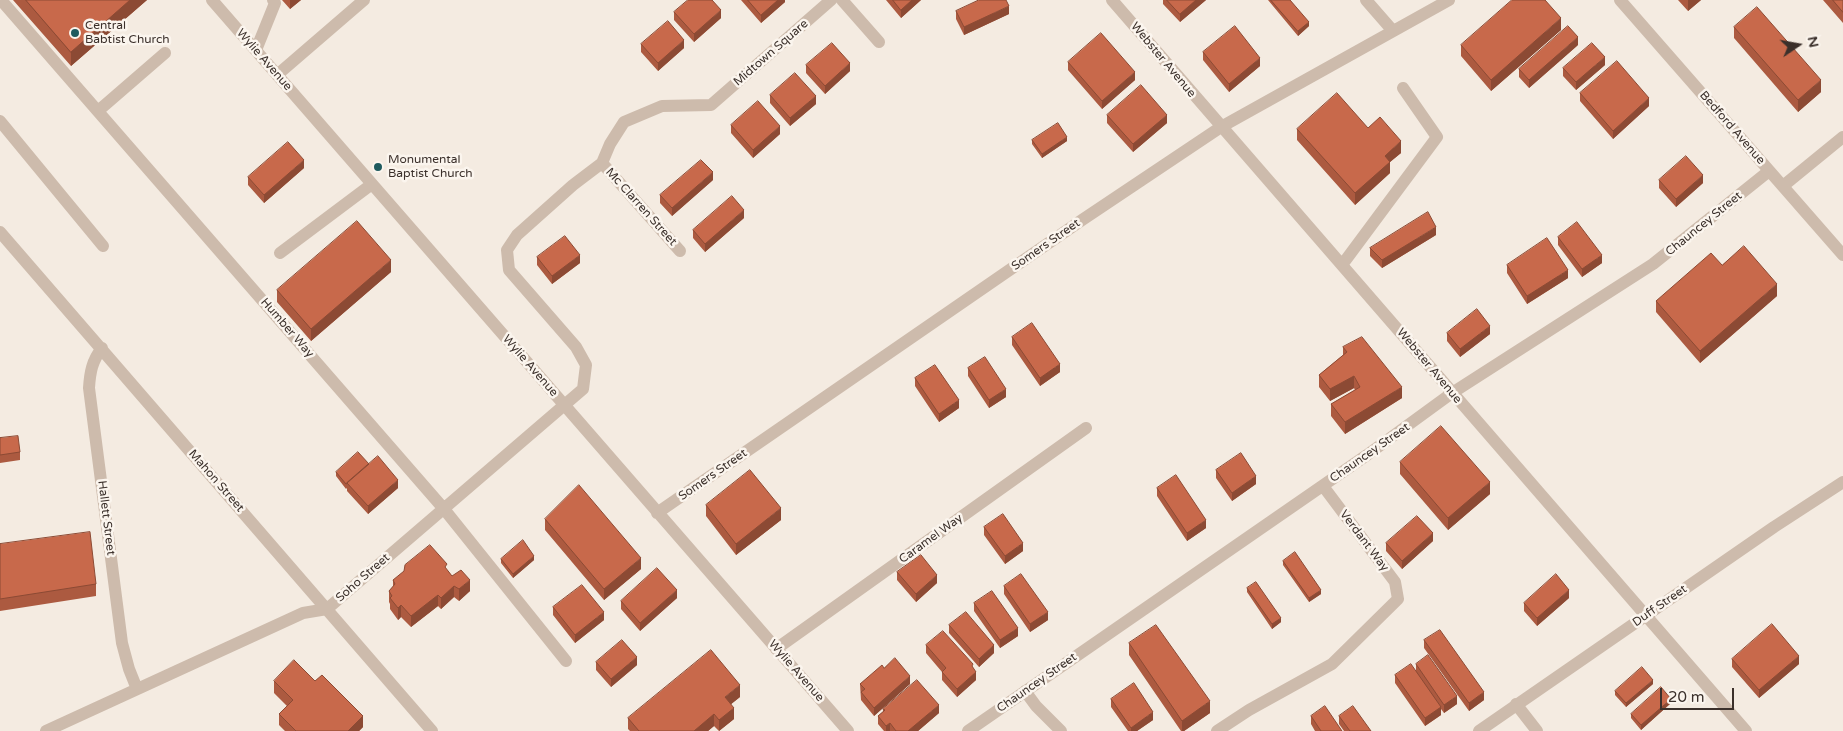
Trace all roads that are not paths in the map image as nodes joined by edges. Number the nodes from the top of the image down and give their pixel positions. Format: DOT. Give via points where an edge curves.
graph roads {
  1 [pos="1,0"];
  2 [pos="212,0"];
  3 [pos="273,0"];
  4 [pos="364,0"];
  5 [pos="831,0"];
  6 [pos="842,0"];
  7 [pos="1112,0"];
  8 [pos="1366,0"];
  9 [pos="1449,0"];
  10 [pos="1620,0"];
  11 [pos="1393,31"];
  12 [pos="879,42"];
  13 [pos="256,50"];
  14 [pos="164,53"];
  15 [pos="277,75"];
  16 [pos="1404,88"];
  17 [pos="98,111"];
  18 [pos="1221,127"];
  19 [pos="2,129"];
  20 [pos="1843,136"];
  21 [pos="602,163"];
  22 [pos="1769,171"];
  23 [pos="372,184"];
  24 [pos="1783,186"];
  25 [pos="0,232"];
  26 [pos="103,246"];
  27 [pos="680,251"];
  28 [pos="280,253"];
  29 [pos="1843,255"];
  30 [pos="1342,265"];
  31 [pos="102,348"];
  32 [pos="1452,393"];
  33 [pos="564,405"];
  34 [pos="1086,428"];
  35 [pos="1843,482"];
  36 [pos="1323,486"];
  37 [pos="444,509"];
  38 [pos="658,513"];
  39 [pos="327,609"];
  40 [pos="1645,616"];
  41 [pos="776,649"];
  42 [pos="566,661"];
  43 [pos="137,689"];
  44 [pos="1025,691"];
  45 [pos="1516,704"];
  46 [pos="46,731"];
  47 [pos="432,731"];
  48 [pos="848,731"];
  49 [pos="968,731"];
  50 [pos="1061,731"];
  51 [pos="1218,731"];
  52 [pos="1479,731"];
  53 [pos="1537,731"];
  54 [pos="1746,731"];
  1 -- 17 [label="street, Humber Way"];
  2 -- 13 [label="street, Wylie Avenue"];
  3 -- 13 [label="street" via="275,3"];
  4 -- 15 [label="street"];
  5 -- 21 [label="street, Midtown Square" via="711,105 662,106 624,122"];
  6 -- 12 [label="street"];
  7 -- 18 [label="street, Webster Avenue"];
  8 -- 11 [label="street"];
  9 -- 11 [label="street, Somers Street"];
  10 -- 22 [label="street, Bedford Avenue"];
  11 -- 18 [label="street, Somers Street"];
  13 -- 15 [label="street, Wylie Avenue"];
  14 -- 17 [label="street"];
  15 -- 23 [label="street, Wylie Avenue"];
  16 -- 30 [label="street" via="1437,137"];
  17 -- 37 [label="street, Humber Way"];
  18 -- 30 [label="street, Webster Avenue"];
  18 -- 38 [label="street, Somers Street"];
  19 -- 26 [label="street"];
  20 -- 24 [label="street"];
  21 -- 27 [label="street, Mc Clarren Street"];
  21 -- 33 [label="street, Soho Street" via="516,234 507,250 508,270 576,348 586,366 583,389"];
  22 -- 24 [label="street, Bedford Avenue"];
  22 -- 32 [label="street, Chauncey Street" via="1653,264"];
  23 -- 28 [label="street"];
  23 -- 33 [label="street, Wylie Avenue"];
  24 -- 29 [label="street, Bedford Avenue"];
  25 -- 31 [label="street, Mahon Street"];
  30 -- 32 [label="street, Webster Avenue"];
  31 -- 39 [label="street, Mahon Street"];
  31 -- 43 [label="street, Hallett Street" via="90,369 89,388 122,643"];
  32 -- 36 [label="street, Chauncey Street"];
  32 -- 40 [label="street, Webster Avenue"];
  33 -- 37 [label="street, Soho Street"];
  33 -- 38 [label="street, Wylie Avenue"];
  34 -- 41 [label="street, Caramel Way"];
  35 -- 40 [label="street, Duff Street"];
  36 -- 44 [label="street, Chauncey Street"];
  36 -- 51 [label="street, Verdant Way" via="1395,582 1398,599 1332,664"];
  37 -- 39 [label="street, Soho Street"];
  37 -- 42 [label="street, Humber Way"];
  38 -- 41 [label="street, Wylie Avenue"];
  39 -- 43 [label="street, Soho Street" via="303,613"];
  39 -- 47 [label="street, Mahon Street"];
  40 -- 45 [label="street, Duff Street"];
  40 -- 54 [label="street, Webster Avenue"];
  41 -- 48 [label="street, Wylie Avenue"];
  43 -- 46 [label="street, Soho Street"];
  44 -- 49 [label="street, Chauncey Street"];
  44 -- 50 [label="street"];
  45 -- 52 [label="street, Duff Street"];
  45 -- 53 [label="street"];
}
